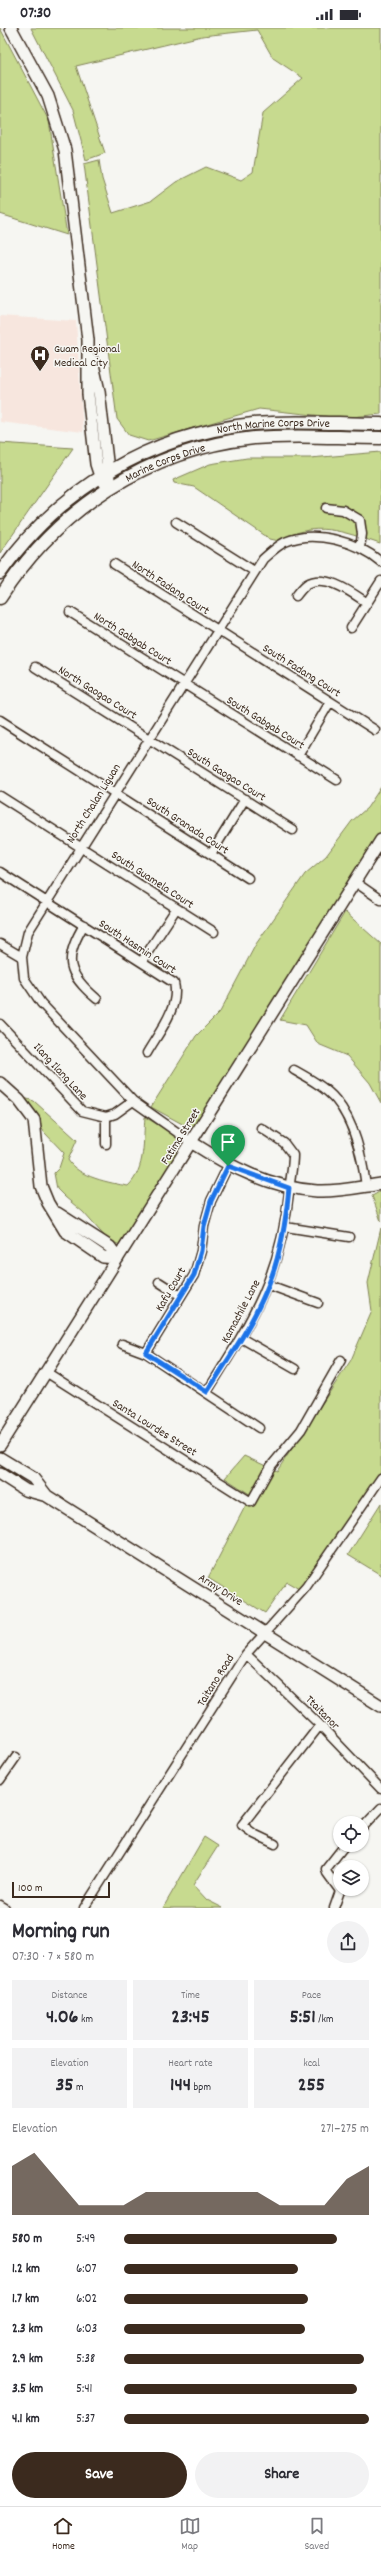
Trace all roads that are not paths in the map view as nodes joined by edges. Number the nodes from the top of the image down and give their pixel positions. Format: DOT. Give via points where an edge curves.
graph roads {
  1 [pos="11,28"];
  2 [pos="381,424"];
  3 [pos="381,438"];
  4 [pos="104,474"];
  5 [pos="108,488"];
  6 [pos="326,508"];
  7 [pos="176,522"];
  8 [pos="360,548"];
  9 [pos="381,562"];
  10 [pos="114,564"];
  11 [pos="254,571"];
  12 [pos="0,573"];
  13 [pos="381,581"];
  14 [pos="296,596"];
  15 [pos="0,598"];
  16 [pos="366,602"];
  17 [pos="70,612"];
  18 [pos="351,628"];
  19 [pos="216,630"];
  20 [pos="35,667"];
  21 [pos="183,684"];
  22 [pos="330,702"];
  23 [pos="0,720"];
  24 [pos="375,730"];
  25 [pos="148,738"];
  26 [pos="298,756"];
  27 [pos="337,780"];
  28 [pos="114,792"];
  29 [pos="0,796"];
  30 [pos="245,799"];
  31 [pos="293,830"];
  32 [pos="381,840"];
  33 [pos="80,846"];
  34 [pos="211,854"];
  35 [pos="0,872"];
  36 [pos="248,878"];
  37 [pos="355,882"];
  38 [pos="381,900"];
  39 [pos="45,901"];
  40 [pos="176,908"];
  41 [pos="84,925"];
  42 [pos="214,932"];
  43 [pos="0,944"];
  44 [pos="22,957"];
  45 [pos="142,961"];
  46 [pos="97,999"];
  47 [pos="0,1024"];
  48 [pos="147,1053"];
  49 [pos="294,1070"];
  50 [pos="0,1083"];
  51 [pos="133,1101"];
  52 [pos="106,1117"];
  53 [pos="261,1128"];
  54 [pos="191,1142"];
  55 [pos="106,1144"];
  56 [pos="228,1166"];
  57 [pos="381,1184"];
  58 [pos="366,1186"];
  59 [pos="289,1188"];
  60 [pos="286,1227"];
  61 [pos="349,1237"];
  62 [pos="118,1258"];
  63 [pos="159,1282"];
  64 [pos="268,1285"];
  65 [pos="181,1296"];
  66 [pos="318,1303"];
  67 [pos="241,1338"];
  68 [pos="122,1344"];
  69 [pos="146,1353"];
  70 [pos="342,1360"];
  71 [pos="295,1369"];
  72 [pos="46,1372"];
  73 [pos="207,1392"];
  74 [pos="259,1428"];
  75 [pos="0,1445"];
  76 [pos="0,1458"];
  77 [pos="0,1474"];
  78 [pos="381,1478"];
  79 [pos="47,1496"];
  80 [pos="264,1632"];
  81 [pos="246,1654"];
  82 [pos="381,1706"];
  83 [pos="320,1725"];
  84 [pos="16,1757"];
  85 [pos="0,1780"];
  86 [pos="381,1789"];
  87 [pos="381,1808"];
  88 [pos="369,1821"];
  89 [pos="276,1844"];
  90 [pos="339,1852"];
  91 [pos="0,1906"];
  92 [pos="5,1908"];
  93 [pos="84,1908"];
  94 [pos="334,1908"];
  1 -- 4 [label="main road" via="45,90 62,137 88,340 99,391"];
  2 -- 4 [label="main road, North Marine Corps Drive" via="273,423 233,427 176,440"];
  3 -- 5 [label="main road, Marine Corps Drive" via="273,437 235,440 198,448 162,460"];
  4 -- 5 [label="main road"];
  4 -- 12 [label="main road, North Marine Corps Drive" via="44,521"];
  5 -- 15 [label="main road, Marine Corps Drive" via="54,531 28,559"];
  6 -- 8 [label="street" via="343,510 360,520"];
  7 -- 11 [label="street"];
  8 -- 9 [label="street, North Chalan Liguan"];
  8 -- 11 [label="street, North Chalan Liguan" via="323,538 295,539 274,550"];
  10 -- 19 [label="street, North Fadang Court"];
  11 -- 19 [label="street, North Chalan Liguan"];
  13 -- 16 [label="street"];
  14 -- 16 [label="street" via="306,584 320,580 338,586"];
  16 -- 18 [label="street"];
  17 -- 21 [label="street, North Gabgab Court"];
  19 -- 21 [label="street, North Chalan Liguan"];
  19 -- 22 [label="street, South Fadang Court"];
  20 -- 25 [label="street, North Gaogao Court"];
  21 -- 25 [label="street, North Chalan Liguan"];
  21 -- 26 [label="street, South Gabgab Court"];
  22 -- 24 [label="street, South Fadang Court"];
  22 -- 26 [label="street"];
  23 -- 28 [label="street, South Granada Court"];
  25 -- 28 [label="street, North Chalan Liguan"];
  25 -- 30 [label="street, South Gaogao Court"];
  26 -- 27 [label="street, South Gabgab Court"];
  28 -- 33 [label="street, North Chalan Liguan"];
  28 -- 34 [label="street, South Granada Court"];
  29 -- 33 [label="street, South Guamela Court"];
  30 -- 31 [label="street, South Gaogao Court"];
  30 -- 34 [label="street"];
  32 -- 37 [label="main road, Fatima Street"];
  33 -- 39 [label="street, North Chalan Liguan"];
  33 -- 40 [label="street, South Guamela Court"];
  34 -- 36 [label="street, South Granada Court"];
  35 -- 39 [label="street, South Hasmin Court"];
  37 -- 38 [label="street"];
  37 -- 54 [label="main road, Fatima Street"];
  39 -- 41 [label="street, South Hasmin Court"];
  39 -- 44 [label="street, North Chalan Liguan" via="28,932"];
  40 -- 42 [label="street, South Guamela Court"];
  40 -- 45 [label="street"];
  41 -- 45 [label="street, South Hasmin Court"];
  41 -- 46 [label="street" via="74,941 70,959 78,984"];
  43 -- 44 [label="street"];
  44 -- 51 [label="street, North Chalan Liguan" via="24,978 42,1003"];
  45 -- 48 [label="street, South Hasmin Court" via="174,982 176,992 171,1010"];
  47 -- 52 [label="street, Ilang Ilang Lane" via="82,1111"];
  49 -- 58 [label="street" via="336,1099 347,1116 362,1160"];
  50 -- 62 [label="main road" via="19,1100 34,1120 41,1186 65,1231 103,1257"];
  51 -- 52 [label="street" via="115,1114"];
  51 -- 54 [label="street, North Chalan Liguan"];
  52 -- 55 [label="street"];
  53 -- 59 [label="street, Kamachile Lane" via="284,1143 293,1155"];
  54 -- 56 [label="main road"];
  54 -- 62 [label="main road, Fatima Street"];
  56 -- 59 [label="main road"];
  56 -- 65 [label="street, Kafu Court" via="205,1220 201,1251 194,1275"];
  57 -- 58 [label="main road"];
  58 -- 59 [label="main road" via="319,1191"];
  59 -- 60 [label="street, Kamachile Lane"];
  60 -- 61 [label="street"];
  60 -- 64 [label="street, Kamachile Lane"];
  62 -- 72 [label="main road, Fatima Street"];
  63 -- 65 [label="street"];
  64 -- 66 [label="street"];
  64 -- 67 [label="street, Kamachile Lane"];
  65 -- 69 [label="street, Kafu Court"];
  67 -- 71 [label="street"];
  67 -- 73 [label="street, Kamachile Lane"];
  68 -- 69 [label="street"];
  69 -- 73 [label="street"];
  70 -- 72 [label="street, Santa Lourdes Street" via="301,1430 271,1466 251,1502"];
  72 -- 75 [label="main road, Fatima Street"];
  73 -- 74 [label="street"];
  76 -- 79 [label="main road, Army Drive" via="33,1478"];
  77 -- 79 [label="main road, Army Drive" via="26,1490"];
  78 -- 80 [label="street, Taitano Road" via="306,1587"];
  79 -- 80 [label="main road, Army Drive"];
  80 -- 81 [label="street, Taitano Road"];
  80 -- 82 [label="main road, Army Drive"];
  81 -- 83 [label="street, Ttaitanor"];
  81 -- 93 [label="street, Taitano Road"];
  83 -- 86 [label="street, Ttaitanor"];
  83 -- 89 [label="street" via="242,1826"];
  84 -- 85 [label="street"];
  87 -- 88 [label="street"];
  90 -- 94 [label="street" via="326,1869 340,1891"];
  91 -- 92 [label="street"];
}
